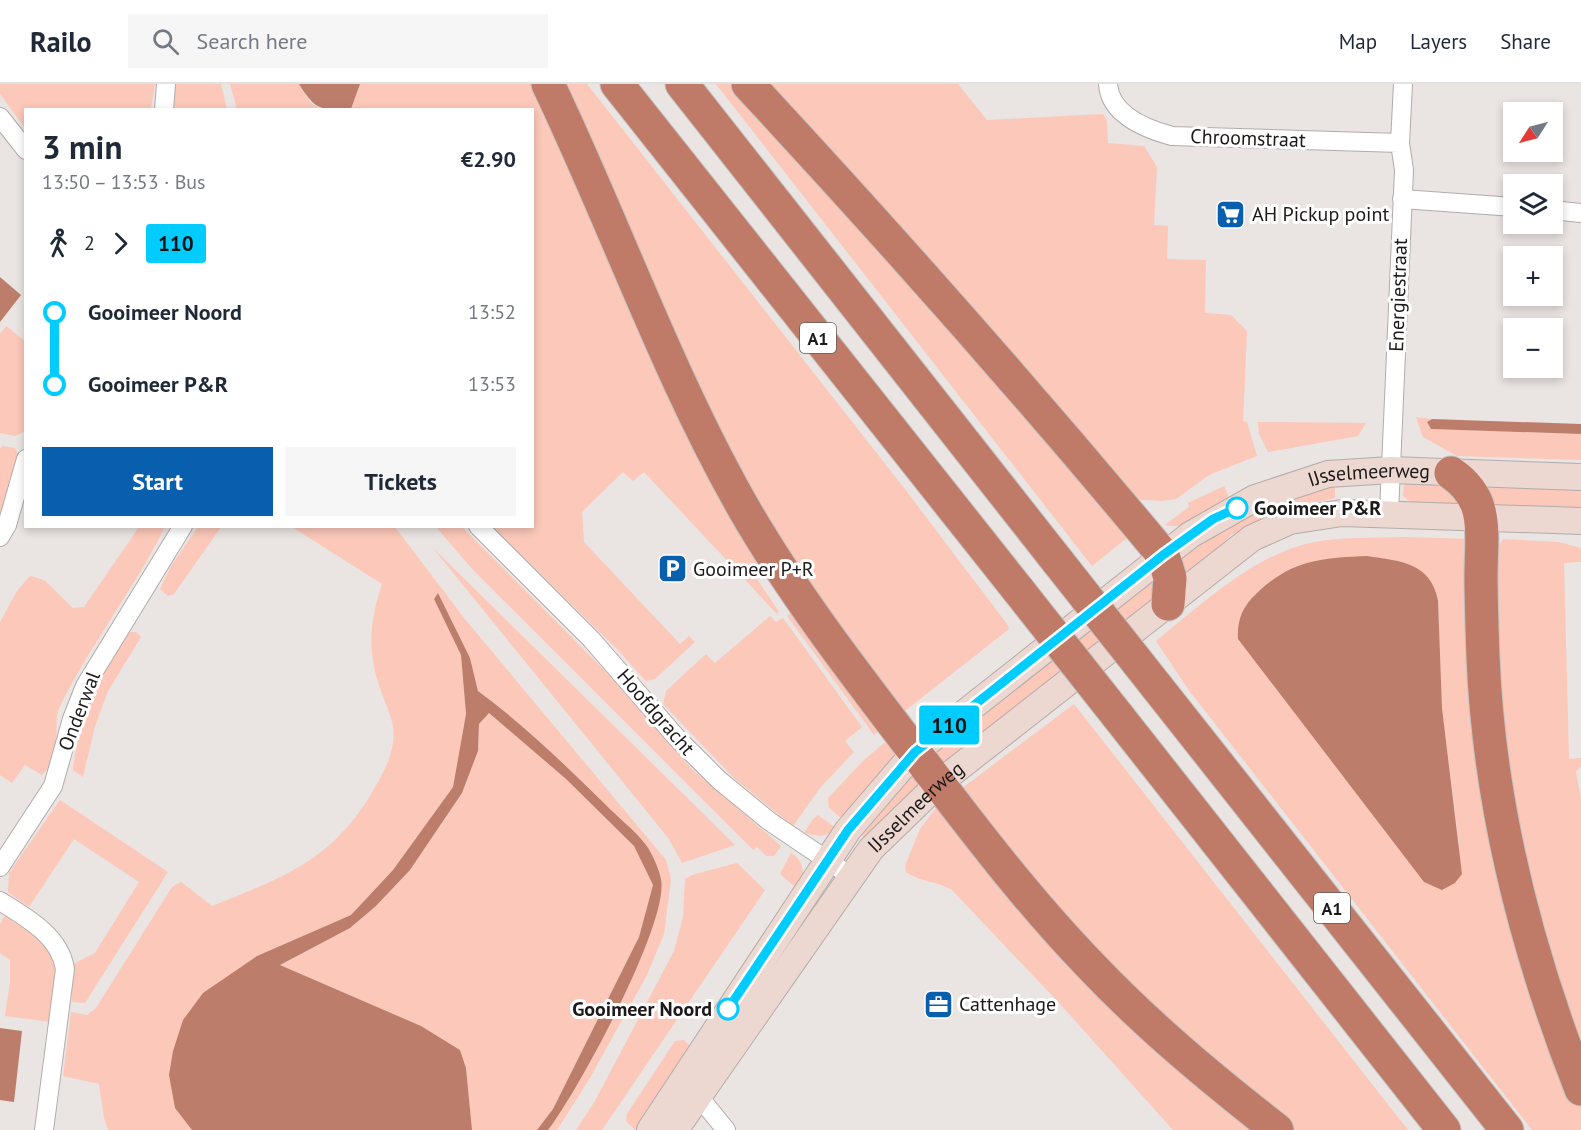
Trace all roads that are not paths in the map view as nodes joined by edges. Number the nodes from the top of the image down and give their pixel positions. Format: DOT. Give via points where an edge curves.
graph roads {
  1 [pos="166,84"];
  2 [pos="548,84"];
  3 [pos="617,84"];
  4 [pos="682,84"];
  5 [pos="748,84"];
  6 [pos="1403,84"];
  7 [pos="1108,90"];
  8 [pos="164,108"];
  9 [pos="0,117"];
  10 [pos="1400,143"];
  11 [pos="24,147"];
  12 [pos="1402,199"];
  13 [pos="1503,206"];
  14 [pos="1563,211"];
  15 [pos="1581,213"];
  16 [pos="24,466"];
  17 [pos="1391,470"];
  18 [pos="1451,473"];
  19 [pos="1581,477"];
  20 [pos="1389,513"];
  21 [pos="1482,517"];
  22 [pos="1581,521"];
  23 [pos="182,528"];
  24 [pos="479,528"];
  25 [pos="0,537"];
  26 [pos="1163,555"];
  27 [pos="1168,604"];
  28 [pos="915,752"];
  29 [pos="939,783"];
  30 [pos="828,862"];
  31 [pos="0,867"];
  32 [pos="852,877"];
  33 [pos="0,901"];
  34 [pos="693,1061"];
  35 [pos="1581,1089"];
  36 [pos="671,1098"];
  37 [pos="700,1098"];
  38 [pos="44,1130"];
  39 [pos="650,1130"];
  40 [pos="675,1130"];
  41 [pos="726,1130"];
  42 [pos="1277,1130"];
  43 [pos="1444,1130"];
  44 [pos="1507,1130"];
  1 -- 8 [label="street"];
  2 -- 28 [label="highway" via="700,425 747,514 818,624"];
  3 -- 43 [label="highway, A1, bridge"];
  4 -- 44 [label="highway, A1, bridge"];
  5 -- 26 [label="highway" via="1041,408"];
  6 -- 10 [label="street, Energiestraat"];
  7 -- 10 [label="street, Chroomstraat" via="1125,114 1148,129 1172,136"];
  9 -- 11 [label="street"];
  10 -- 12 [label="street, Energiestraat" via="1404,170"];
  12 -- 13 [label="street"];
  12 -- 17 [label="street, Energiestraat"];
  14 -- 15 [label="street"];
  16 -- 25 [label="street"];
  17 -- 18 [label="main road, IJsselmeerweg"];
  17 -- 20 [label="street, Energiestraat"];
  17 -- 26 [label="main road, IJsselmeerweg" via="1328,474 1284,486 1213,519"];
  18 -- 19 [label="main road, IJsselmeerweg"];
  18 -- 21 [label="highway" via="1471,491"];
  20 -- 21 [label="main road, IJsselmeerweg"];
  20 -- 27 [label="main road, IJsselmeerweg" via="1326,514 1290,521 1235,550"];
  21 -- 22 [label="main road, IJsselmeerweg"];
  21 -- 35 [label="highway" via="1484,673 1498,790 1533,950"];
  23 -- 31 [label="street, Onderwal" via="85,686 53,786"];
  24 -- 30 [label="street, Hoofdgracht" via="591,639 719,780"];
  26 -- 27 [label="highway" via="1170,578"];
  26 -- 28 [label="main road, IJsselmeerweg"];
  27 -- 29 [label="main road, IJsselmeerweg"];
  28 -- 29 [label="highway"];
  28 -- 30 [label="main road, IJsselmeerweg" via="848,830"];
  29 -- 32 [label="main road, IJsselmeerweg" via="871,849"];
  29 -- 42 [label="highway" via="1033,901 1091,966 1180,1052"];
  30 -- 32 [label="street, Hoofdgracht"];
  30 -- 34 [label="main road, IJsselmeerweg"];
  32 -- 37 [label="main road, IJsselmeerweg"];
  33 -- 38 [label="street" via="56,943 63,955 65,969"];
  34 -- 36 [label="main road, IJsselmeerweg"];
  34 -- 37 [label="street"];
  36 -- 37 [label="street"];
  36 -- 39 [label="main road, IJsselmeerweg"];
  37 -- 40 [label="main road, IJsselmeerweg"];
  37 -- 41 [label="street"];
}
